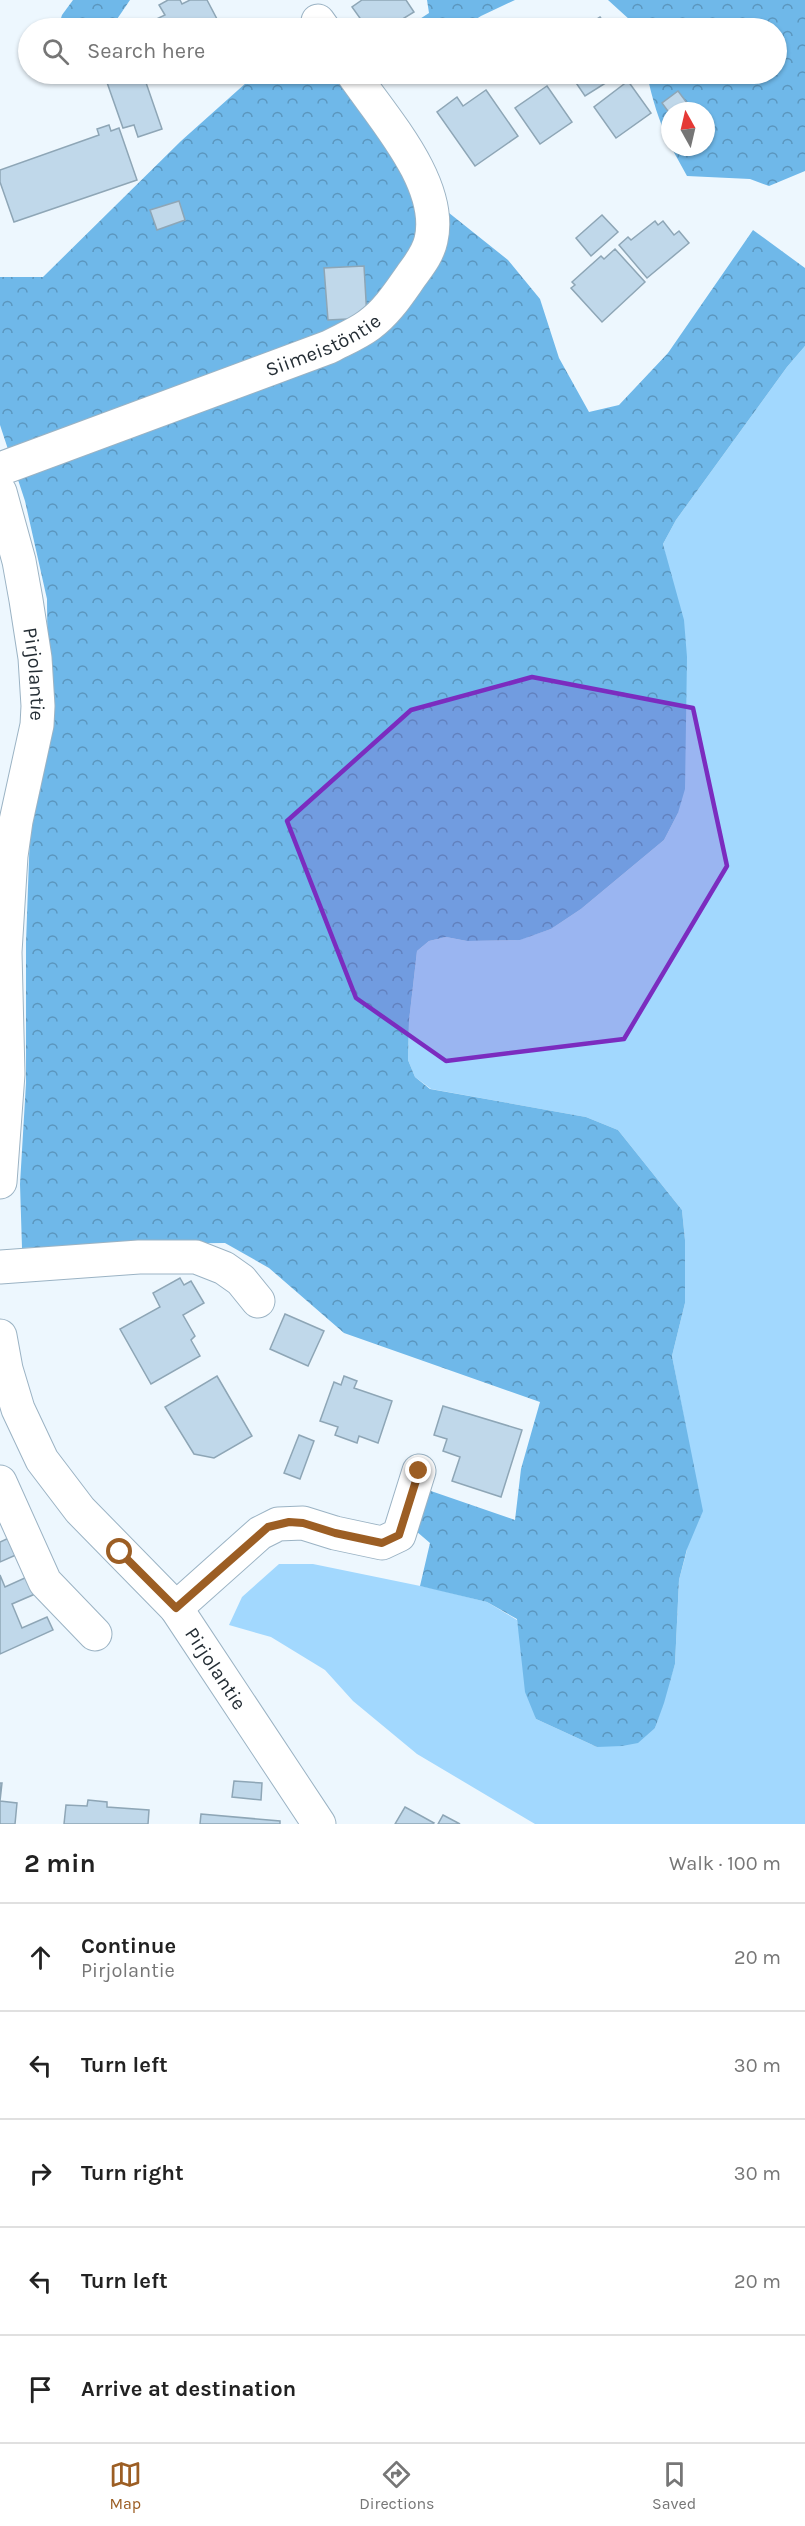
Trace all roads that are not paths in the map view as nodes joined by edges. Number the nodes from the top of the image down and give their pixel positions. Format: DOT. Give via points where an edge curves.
graph roads {
  1 [pos="360,84"];
  2 [pos="0,469"];
  3 [pos="0,492"];
  4 [pos="0,1182"];
  5 [pos="0,1267"];
  6 [pos="258,1300"];
  7 [pos="0,1336"];
  8 [pos="9,1408"];
  9 [pos="419,1471"];
  10 [pos="0,1482"];
  11 [pos="176,1608"];
  12 [pos="95,1634"];
  13 [pos="319,1824"];
  1 -- 2 [label="street, Siimeistöntie" via="414,161 432,211 427,253 385,311 369,325 329,347"];
  3 -- 4 [label="street, Pirjolantie" via="26,600 38,706 10,856 5,952 8,1074"];
  5 -- 6 [label="street" via="196,1257 224,1268"];
  7 -- 8 [label="street, Pirjolantie"];
  8 -- 11 [label="street, Pirjolantie" via="60,1487"];
  9 -- 11 [label="street" via="399,1535 390,1541 382,1543 303,1523 278,1524 260,1533"];
  10 -- 12 [label="street" via="45,1582"];
  11 -- 13 [label="street, Pirjolantie"];
}
